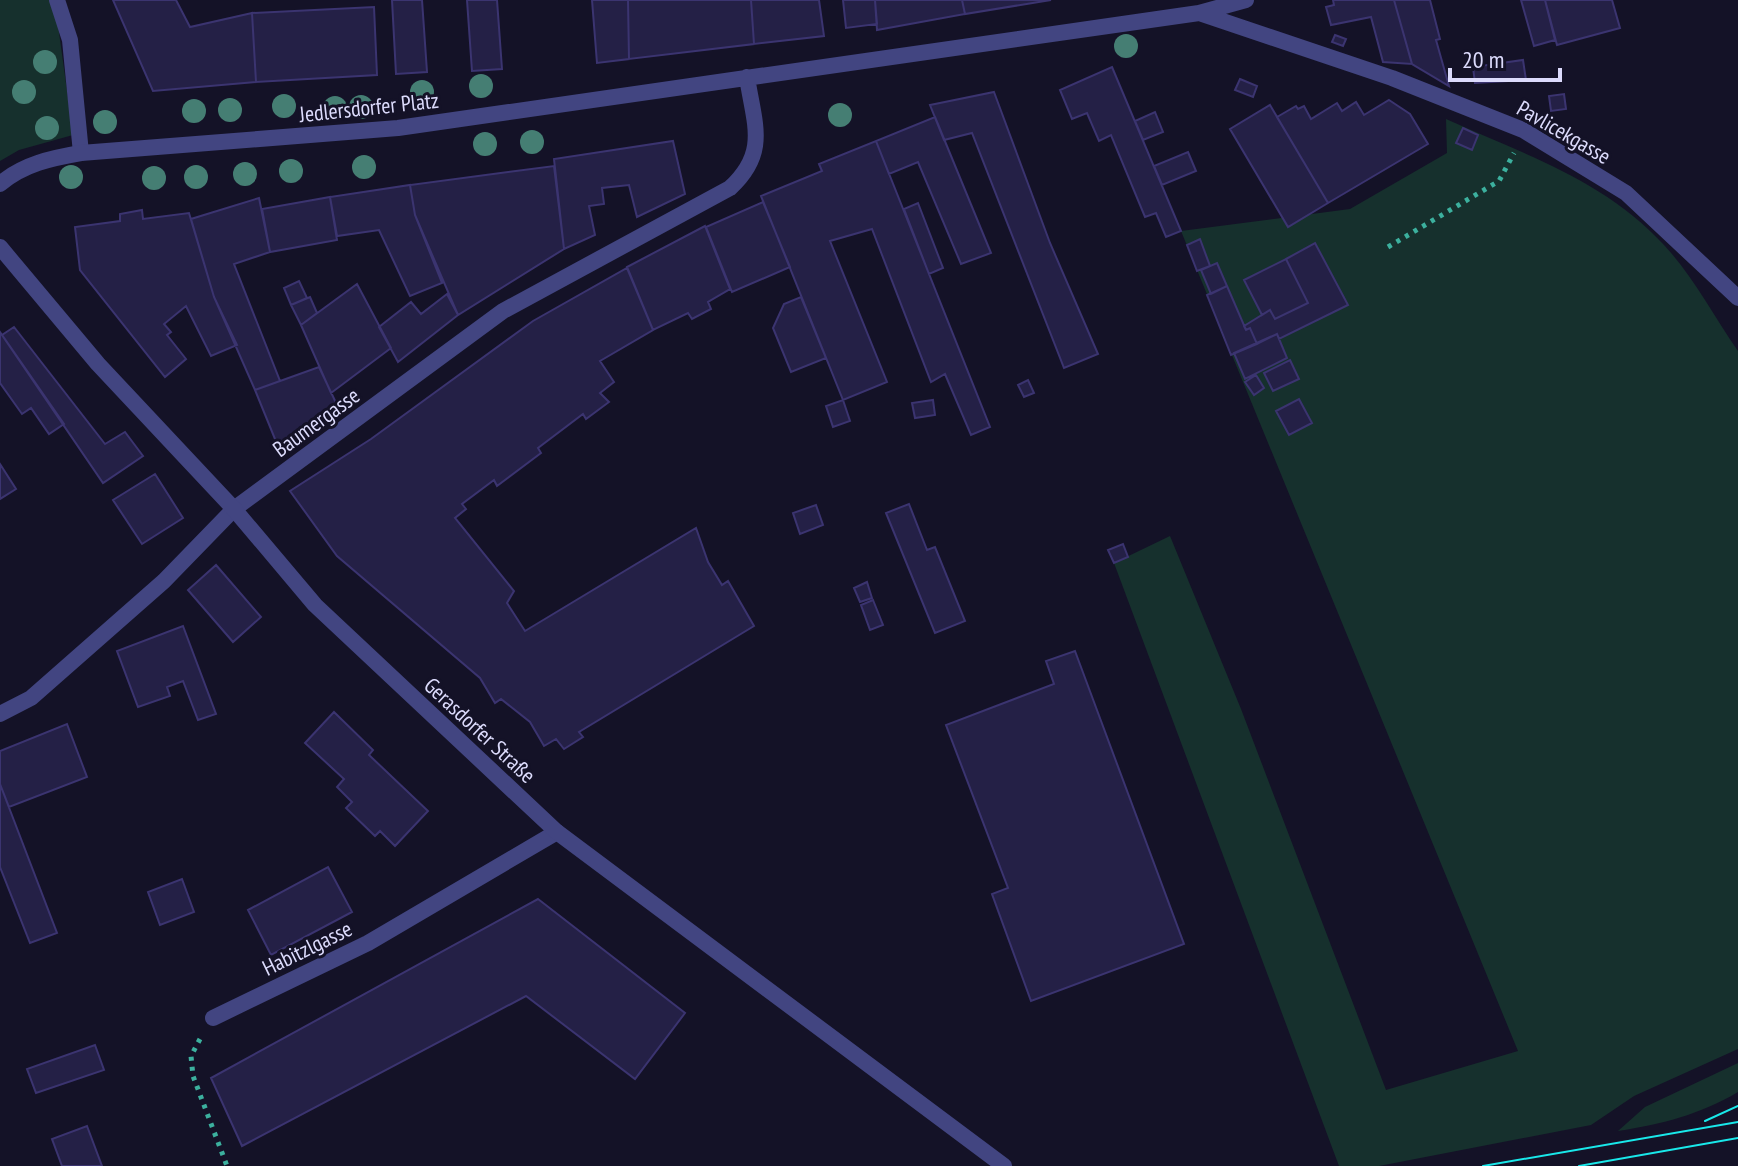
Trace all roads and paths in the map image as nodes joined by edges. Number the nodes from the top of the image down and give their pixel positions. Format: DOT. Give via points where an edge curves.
graph roads {
  1 [pos="57,0"];
  2 [pos="1246,0"];
  3 [pos="1199,13"];
  4 [pos="747,77"];
  5 [pos="1523,130"];
  6 [pos="81,153"];
  7 [pos="0,184"];
  8 [pos="0,247"];
  9 [pos="1388,247"];
  10 [pos="1738,298"];
  11 [pos="234,509"];
  12 [pos="0,714"];
  13 [pos="557,832"];
  14 [pos="213,1018"];
  15 [pos="227,1166"];
  16 [pos="1004,1166"];
  1 -- 6 [label="street" via="70,40"];
  2 -- 3 [label="street, Jedlersdorfer Platz"];
  3 -- 4 [label="street, Jedlersdorfer Platz"];
  3 -- 5 [label="street, Pavlicekgasse" via="1392,78"];
  4 -- 6 [label="street, Jedlersdorfer Platz" via="398,128"];
  4 -- 11 [label="street, Baumergasse" via="757,146 749,171 730,188 503,311"];
  5 -- 9 [label="path" via="1499,181"];
  5 -- 10 [label="street, Pavlicekgasse" via="1626,193"];
  6 -- 7 [label="street, Jedlersdorfer Platz" via="43,160"];
  8 -- 11 [label="street, Gerasdorfer Straße" via="98,364"];
  11 -- 12 [label="street, Baumergasse" via="164,581 31,698"];
  11 -- 13 [label="street, Gerasdorfer Straße" via="315,605"];
  13 -- 14 [label="street, Habitzlgasse" via="368,943"];
  13 -- 16 [label="street, Gerasdorfer Straße"];
  14 -- 15 [label="path" via="191,1056 193,1076"];
}
